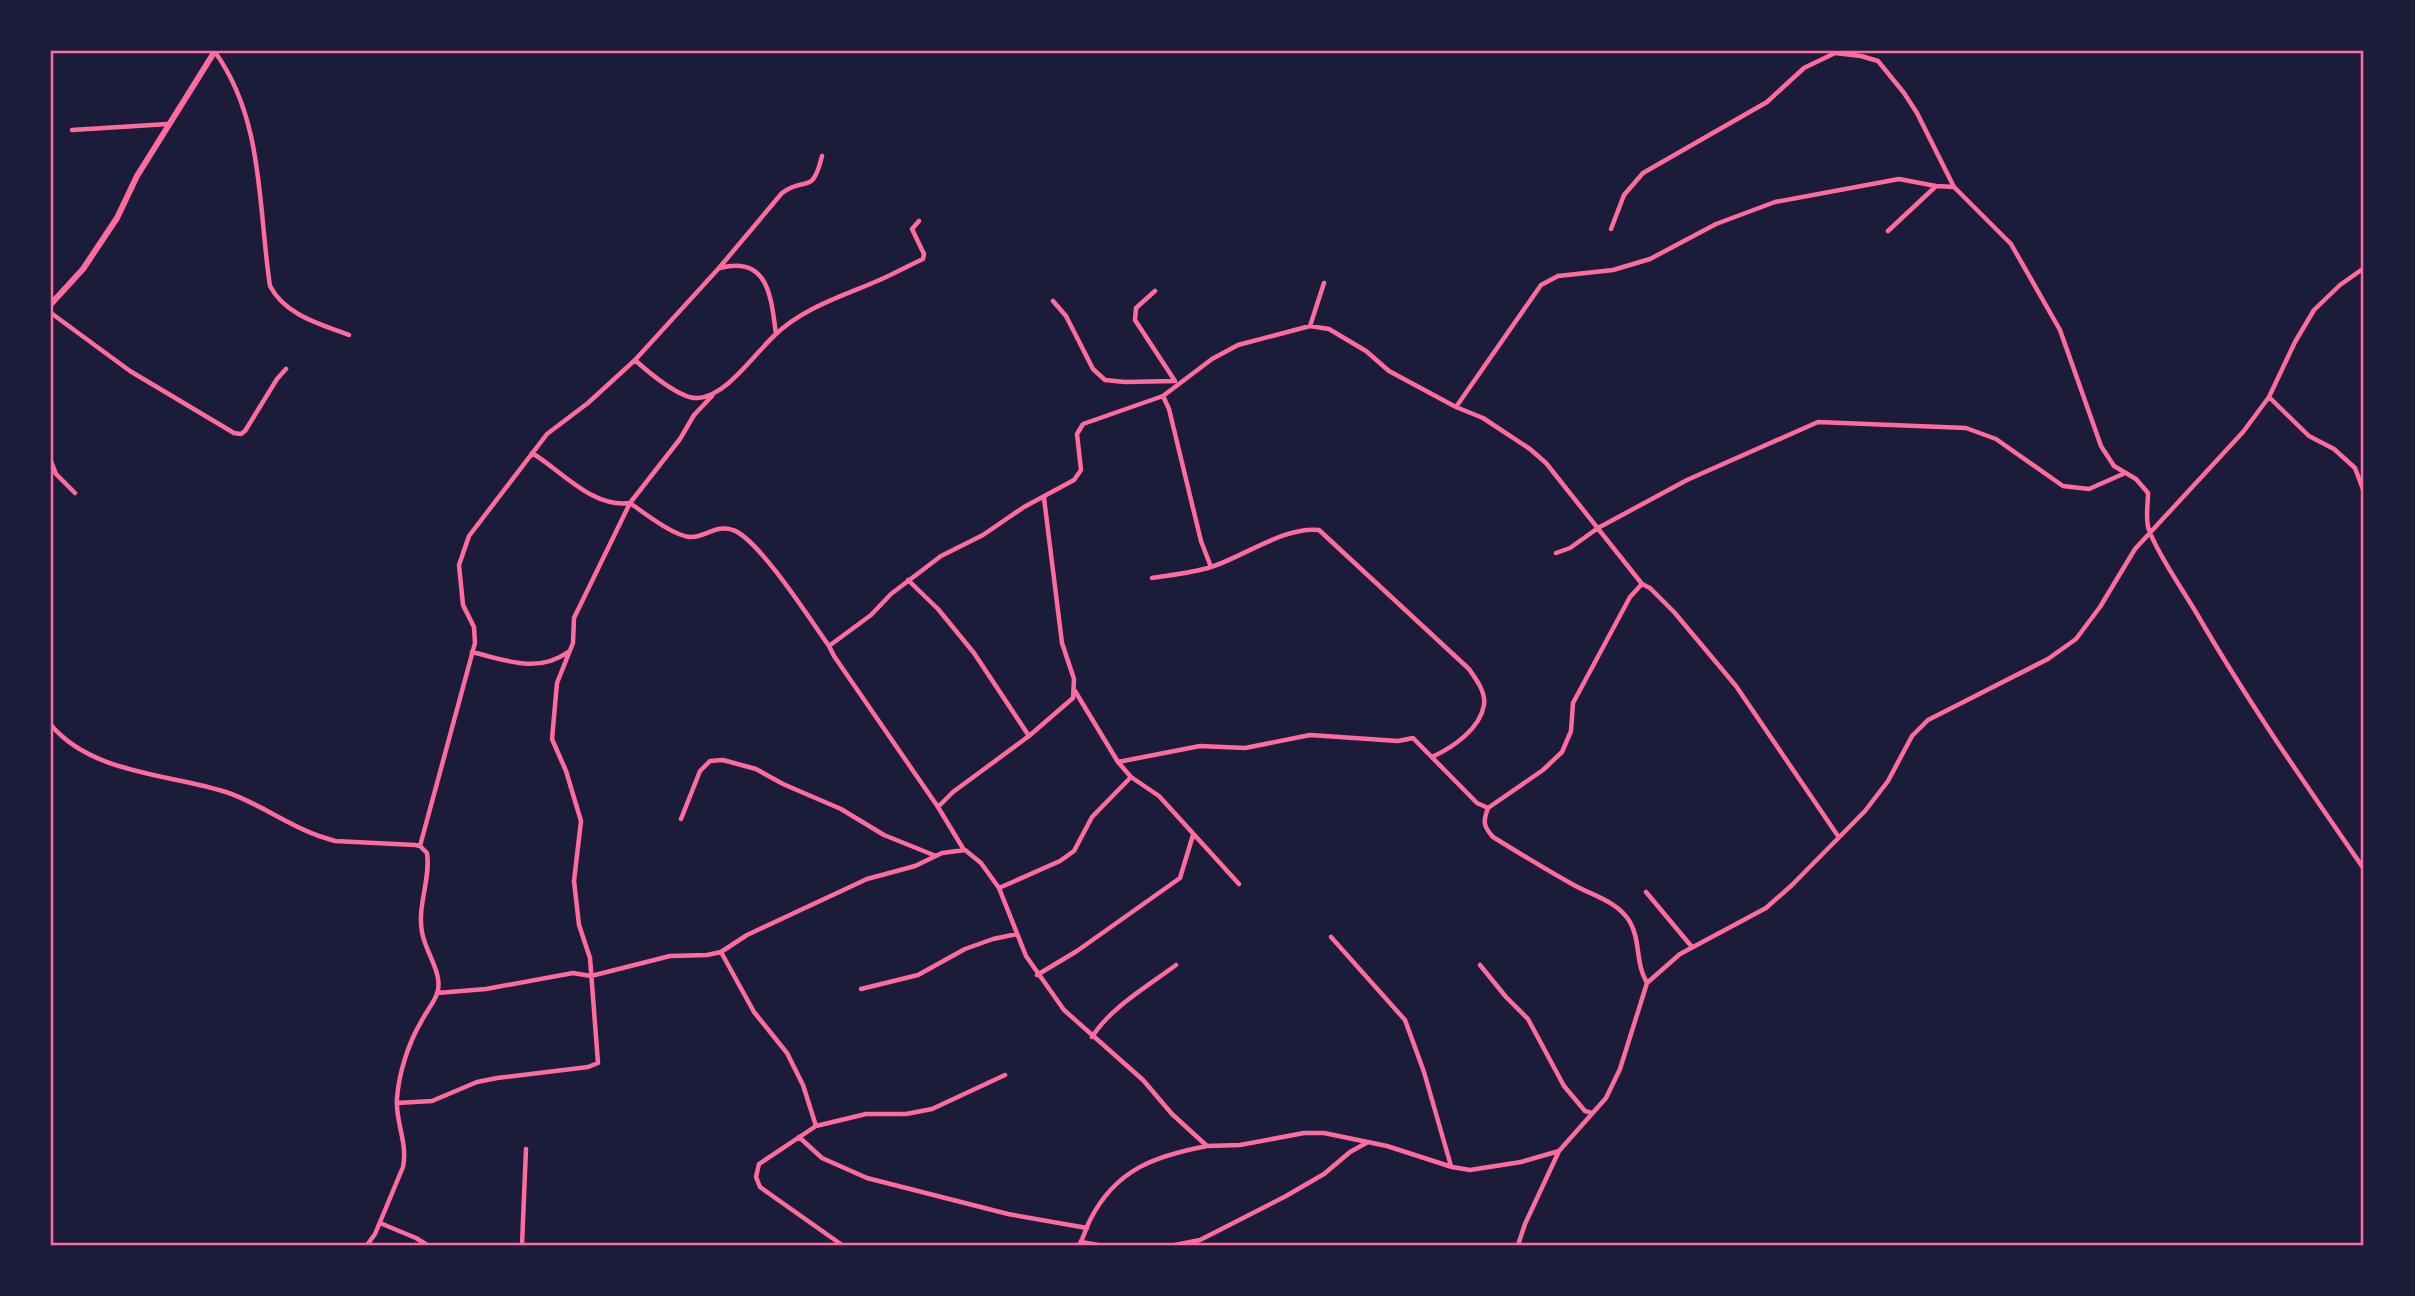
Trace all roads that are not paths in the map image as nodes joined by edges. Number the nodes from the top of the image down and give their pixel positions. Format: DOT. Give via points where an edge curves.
graph roads {
  1 [pos="215,51"];
  2 [pos="168,124"];
  3 [pos="72,130"];
  4 [pos="822,156"];
  5 [pos="1936,186"];
  6 [pos="1954,187"];
  7 [pos="919,221"];
  8 [pos="1611,229"];
  9 [pos="1888,231"];
  10 [pos="719,268"];
  11 [pos="2364,268"];
  12 [pos="1324,283"];
  13 [pos="1155,291"];
  14 [pos="1052,301"];
  15 [pos="51,304"];
  16 [pos="51,313"];
  17 [pos="1310,326"];
  18 [pos="776,334"];
  19 [pos="349,335"];
  20 [pos="635,360"];
  21 [pos="286,369"];
  22 [pos="1176,383"];
  23 [pos="712,396"];
  24 [pos="1163,396"];
  25 [pos="2269,397"];
  26 [pos="1455,407"];
  27 [pos="532,453"];
  28 [pos="51,461"];
  29 [pos="2124,473"];
  30 [pos="2364,492"];
  31 [pos="75,493"];
  32 [pos="1044,498"];
  33 [pos="630,503"];
  34 [pos="1598,528"];
  35 [pos="2150,531"];
  36 [pos="1556,553"];
  37 [pos="1211,567"];
  38 [pos="1152,578"];
  39 [pos="908,580"];
  40 [pos="1642,584"];
  41 [pos="829,646"];
  42 [pos="571,650"];
  43 [pos="472,652"];
  44 [pos="1075,690"];
  45 [pos="51,725"];
  46 [pos="1028,736"];
  47 [pos="1434,756"];
  48 [pos="1118,762"];
  49 [pos="1131,776"];
  50 [pos="938,807"];
  51 [pos="1488,808"];
  52 [pos="681,819"];
  53 [pos="1193,834"];
  54 [pos="1838,836"];
  55 [pos="420,846"];
  56 [pos="965,850"];
  57 [pos="936,856"];
  58 [pos="2364,869"];
  59 [pos="1239,884"];
  60 [pos="999,888"];
  61 [pos="1646,892"];
  62 [pos="1017,934"];
  63 [pos="1331,937"];
  64 [pos="1692,947"];
  65 [pos="721,951"];
  66 [pos="1176,965"];
  67 [pos="1480,965"];
  68 [pos="1037,975"];
  69 [pos="591,976"];
  70 [pos="1647,983"];
  71 [pos="861,989"];
  72 [pos="437,993"];
  73 [pos="1092,1037"];
  74 [pos="1005,1075"];
  75 [pos="397,1103"];
  76 [pos="1592,1113"];
  77 [pos="816,1126"];
  78 [pos="799,1137"];
  79 [pos="1369,1141"];
  80 [pos="1208,1146"];
  81 [pos="526,1149"];
  82 [pos="1559,1151"];
  83 [pos="1452,1167"];
  84 [pos="380,1223"];
  85 [pos="1087,1228"];
  86 [pos="1080,1244"];
  87 [pos="367,1245"];
  88 [pos="427,1245"];
  89 [pos="522,1245"];
  90 [pos="842,1245"];
  91 [pos="1098,1245"];
  92 [pos="1175,1245"];
  93 [pos="1518,1245"];
  1 -- 2 [label="street"];
  1 -- 19 [label="street" via="248,117 270,286 290,310"];
  2 -- 3 [label="street"];
  2 -- 15 [label="street" via="117,218 83,269"];
  4 -- 10 [label="street" via="814,180 782,193"];
  5 -- 6 [label="street"];
  5 -- 9 [label="street"];
  5 -- 26 [label="street" via="1899,179 1775,202 1716,224 1650,259 1613,270 1558,276 1541,285"];
  6 -- 8 [label="street" via="1917,113 1878,61 1835,52 1804,68 1767,102 1643,173 1624,195"];
  6 -- 29 [label="street" via="2011,244 2060,330 2101,446"];
  7 -- 18 [label="street" via="912,229 923,259 831,299"];
  10 -- 18 [label="street" via="732,265 756,270 771,298"];
  10 -- 20 [label="street"];
  11 -- 25 [label="street" via="2314,310"];
  12 -- 17 [label="street"];
  13 -- 22 [label="street" via="1136,308 1135,320"];
  14 -- 22 [label="street" via="1066,316 1093,369 1105,380"];
  16 -- 21 [label="street" via="130,371 234,433 246,431"];
  17 -- 22 [label="street" via="1238,345"];
  17 -- 26 [label="street" via="1329,328 1389,370"];
  18 -- 23 [label="street"];
  20 -- 23 [label="street" via="684,396"];
  20 -- 27 [label="street" via="547,433"];
  22 -- 24 [label="street"];
  23 -- 33 [label="street"];
  24 -- 32 [label="street" via="1083,424 1077,434 1080,475"];
  24 -- 37 [label="street"];
  25 -- 30 [label="street" via="2309,436 2334,449 2355,468"];
  25 -- 35 [label="street" via="2243,432"];
  26 -- 34 [label="street" via="1483,418 1530,449"];
  27 -- 33 [label="street" via="603,500"];
  27 -- 43 [label="street" via="469,536 461,554 463,604 475,634"];
  28 -- 31 [label="street" via="56,474"];
  29 -- 34 [label="street" via="2089,489 2063,486 1996,439 1966,429 1818,422 1687,480"];
  29 -- 35 [label="street" via="2148,493"];
  32 -- 39 [label="street" via="941,556"];
  32 -- 44 [label="street" via="1062,643"];
  33 -- 41 [label="street" via="665,527 691,537 718,528 746,537"];
  33 -- 42 [label="street" via="574,618"];
  34 -- 36 [label="street"];
  34 -- 40 [label="street"];
  35 -- 54 [label="street" via="2076,639 2048,659 1928,720 1912,736 1878,795"];
  35 -- 58 [label="street" via="2225,662"];
  37 -- 38 [label="street"];
  37 -- 47 [label="street" via="1258,545 1309,529 1324,533 1476,678 1484,706 1477,720 1451,747"];
  39 -- 41 [label="street"];
  39 -- 46 [label="street" via="974,653"];
  40 -- 51 [label="street" via="1630,597 1573,703 1572,731 1562,752"];
  40 -- 54 [label="street" via="1674,612 1736,686"];
  41 -- 50 [label="street"];
  42 -- 43 [label="street" via="537,664"];
  42 -- 69 [label="street" via="557,683 552,739 582,821 574,881"];
  43 -- 55 [label="street"];
  44 -- 46 [label="street" via="1073,698"];
  44 -- 48 [label="street"];
  45 -- 55 [label="street" via="103,761 224,791 319,836"];
  46 -- 50 [label="street"];
  47 -- 48 [label="street" via="1413,738 1310,735 1245,748 1199,746"];
  47 -- 51 [label="street" via="1476,803"];
  48 -- 49 [label="street"];
  49 -- 53 [label="street" via="1159,796"];
  49 -- 60 [label="street" via="1092,817 1074,851"];
  50 -- 56 [label="street"];
  51 -- 70 [label="street" via="1483,819 1493,837 1613,904 1626,916"];
  52 -- 57 [label="street" via="700,771 710,761 723,760 757,769 884,835"];
  53 -- 59 [label="street"];
  53 -- 68 [label="street" via="1180,878"];
  54 -- 64 [label="street" via="1766,908"];
  55 -- 72 [label="street" via="428,856 419,918"];
  56 -- 57 [label="street"];
  56 -- 60 [label="street"];
  57 -- 65 [label="street" via="867,879"];
  60 -- 62 [label="street"];
  61 -- 64 [label="street"];
  62 -- 68 [label="street"];
  62 -- 71 [label="street" via="965,950 918,975"];
  63 -- 83 [label="street" via="1405,1020"];
  64 -- 70 [label="street"];
  65 -- 69 [label="street" via="670,956"];
  65 -- 77 [label="street" via="754,1012 787,1053"];
  66 -- 73 [label="street" via="1120,1008"];
  67 -- 76 [label="street" via="1528,1019 1564,1086"];
  68 -- 73 [label="street"];
  69 -- 72 [label="street" via="573,973"];
  69 -- 75 [label="street" via="599,1060 595,1065 497,1077 432,1101"];
  70 -- 76 [label="street" via="1620,1069 1606,1098"];
  72 -- 75 [label="street" via="406,1055"];
  73 -- 80 [label="street" via="1143,1080"];
  74 -- 77 [label="street" via="932,1109 866,1114"];
  75 -- 84 [label="street" via="405,1157"];
  76 -- 82 [label="street"];
  77 -- 78 [label="street"];
  78 -- 85 [label="street" via="822,1158 867,1178 1008,1214"];
  78 -- 90 [label="street" via="759,1164 757,1181 764,1191"];
  79 -- 80 [label="street" via="1314,1133"];
  79 -- 83 [label="street"];
  79 -- 92 [label="street" via="1286,1196 1210,1235"];
  80 -- 85 [label="street" via="1132,1170 1102,1202"];
  81 -- 89 [label="street"];
  82 -- 83 [label="street" via="1482,1170"];
  82 -- 93 [label="street"];
  84 -- 87 [label="street"];
  84 -- 88 [label="street"];
  85 -- 86 [label="street"];
  86 -- 91 [label="street"];
}
